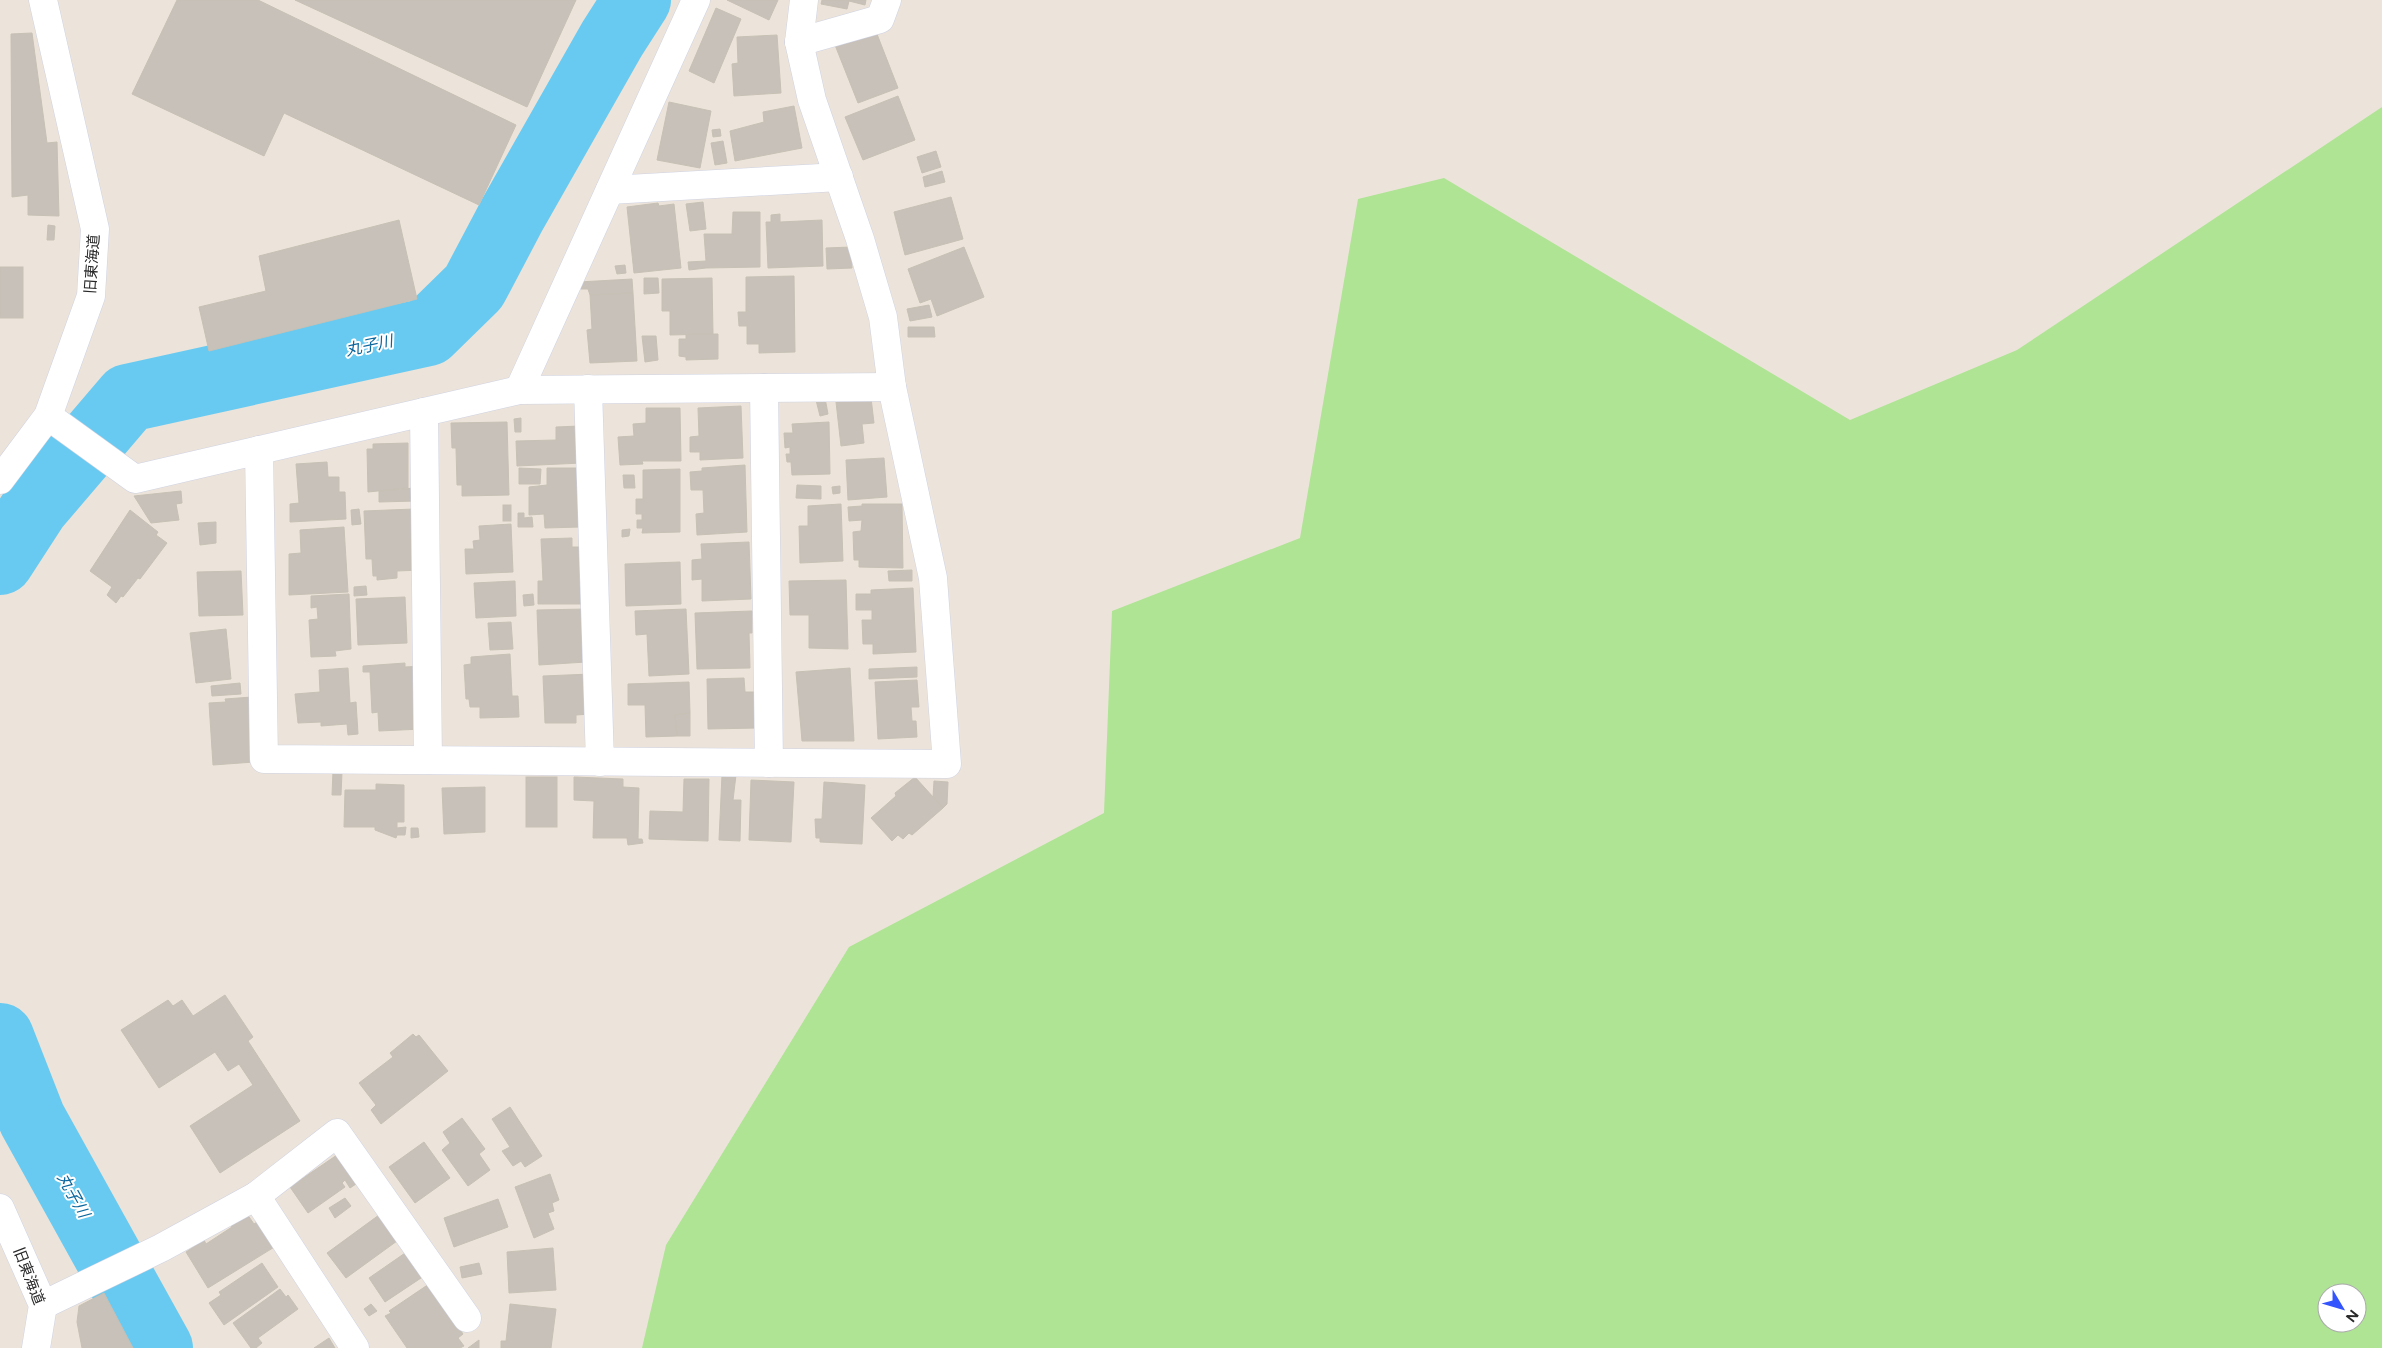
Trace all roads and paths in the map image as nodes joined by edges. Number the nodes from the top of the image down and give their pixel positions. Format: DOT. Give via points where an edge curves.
graph roads {
  1 [pos="43,0"];
  2 [pos="696,0"];
  3 [pos="804,0"];
  4 [pos="887,0"];
  5 [pos="799,42"];
  6 [pos="839,177"];
  7 [pos="610,190"];
  8 [pos="892,387"];
  9 [pos="764,388"];
  10 [pos="519,390"];
  11 [pos="588,390"];
  12 [pos="424,412"];
  13 [pos="48,416"];
  14 [pos="259,450"];
  15 [pos="0,480"];
  16 [pos="428,760"];
  17 [pos="600,762"];
  18 [pos="769,763"];
  19 [pos="256,1196"];
  20 [pos="0,1208"];
  21 [pos="43,1305"];
  22 [pos="467,1318"];
  23 [pos="36,1348"];
  24 [pos="355,1348"];
  1 -- 13 [label="street, 旧東海道" via="95,229 91,296"];
  2 -- 7 [label="street"];
  3 -- 5 [label="street"];
  4 -- 5 [label="street" via="880,19"];
  5 -- 6 [label="street" via="812,100"];
  6 -- 7 [label="street"];
  6 -- 8 [label="street" via="883,317"];
  7 -- 10 [label="street"];
  8 -- 9 [label="street"];
  8 -- 18 [label="street" via="933,578 947,764"];
  9 -- 11 [label="street"];
  9 -- 18 [label="street"];
  10 -- 11 [label="street"];
  10 -- 12 [label="street"];
  11 -- 17 [label="street"];
  12 -- 14 [label="street"];
  12 -- 16 [label="street"];
  13 -- 14 [label="street" via="134,479"];
  13 -- 15 [label="street, 旧東海道"];
  14 -- 16 [label="street" via="264,759"];
  16 -- 17 [label="street"];
  17 -- 18 [label="street"];
  19 -- 21 [label="street" via="161,1248"];
  19 -- 22 [label="street" via="337,1133"];
  19 -- 24 [label="street"];
  20 -- 21 [label="street, 旧東海道"];
  21 -- 23 [label="street, 旧東海道"];
}
